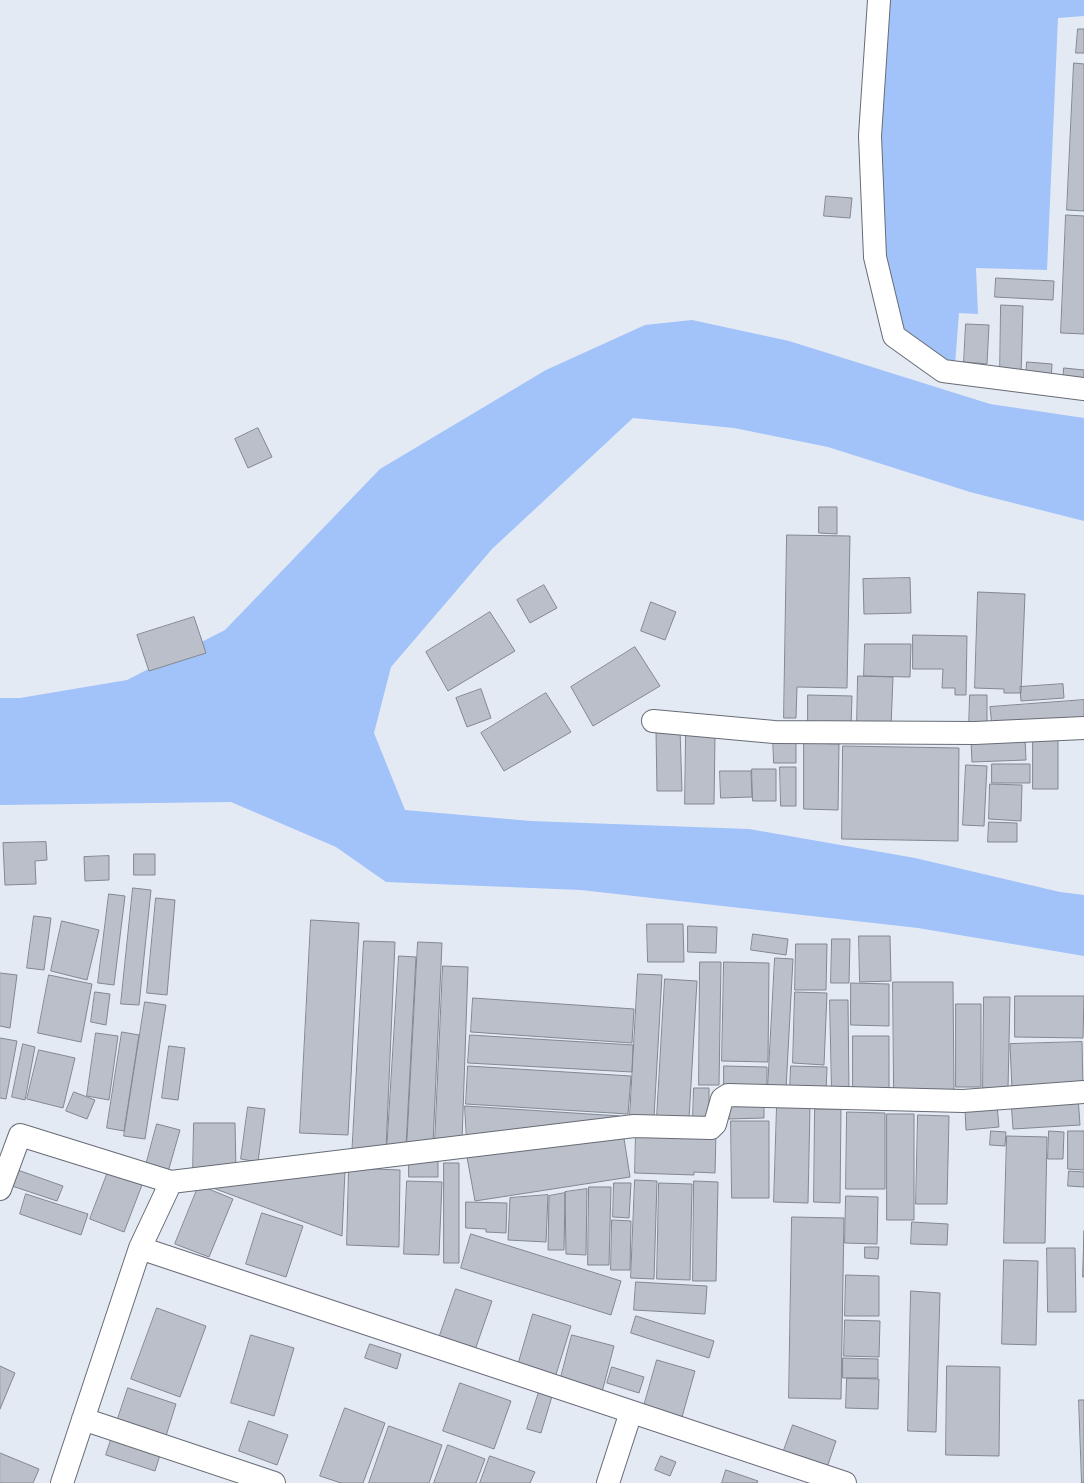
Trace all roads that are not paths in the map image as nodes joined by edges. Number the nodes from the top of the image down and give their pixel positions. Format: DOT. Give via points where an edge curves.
graph roads {
  1 [pos="879,0"];
  2 [pos="1084,389"];
  3 [pos="653,721"];
  4 [pos="1084,728"];
  5 [pos="1084,1092"];
  6 [pos="170,1182"];
  7 [pos="0,1189"];
  8 [pos="140,1248"];
  9 [pos="632,1412"];
  10 [pos="84,1419"];
  11 [pos="62,1483"];
  12 [pos="274,1483"];
  13 [pos="608,1483"];
  14 [pos="845,1483"];
  1 -- 2 [label="street" via="870,136 875,257 894,336 943,371"];
  3 -- 4 [label="street" via="774,732 975,733"];
  5 -- 6 [label="street" via="963,1101 728,1095 722,1099 715,1124 711,1128 634,1126"];
  6 -- 7 [label="street" via="20,1135"];
  6 -- 8 [label="street"];
  8 -- 9 [label="street"];
  8 -- 10 [label="street"];
  9 -- 13 [label="street"];
  9 -- 14 [label="street"];
  10 -- 11 [label="street"];
  10 -- 12 [label="street"];
}
